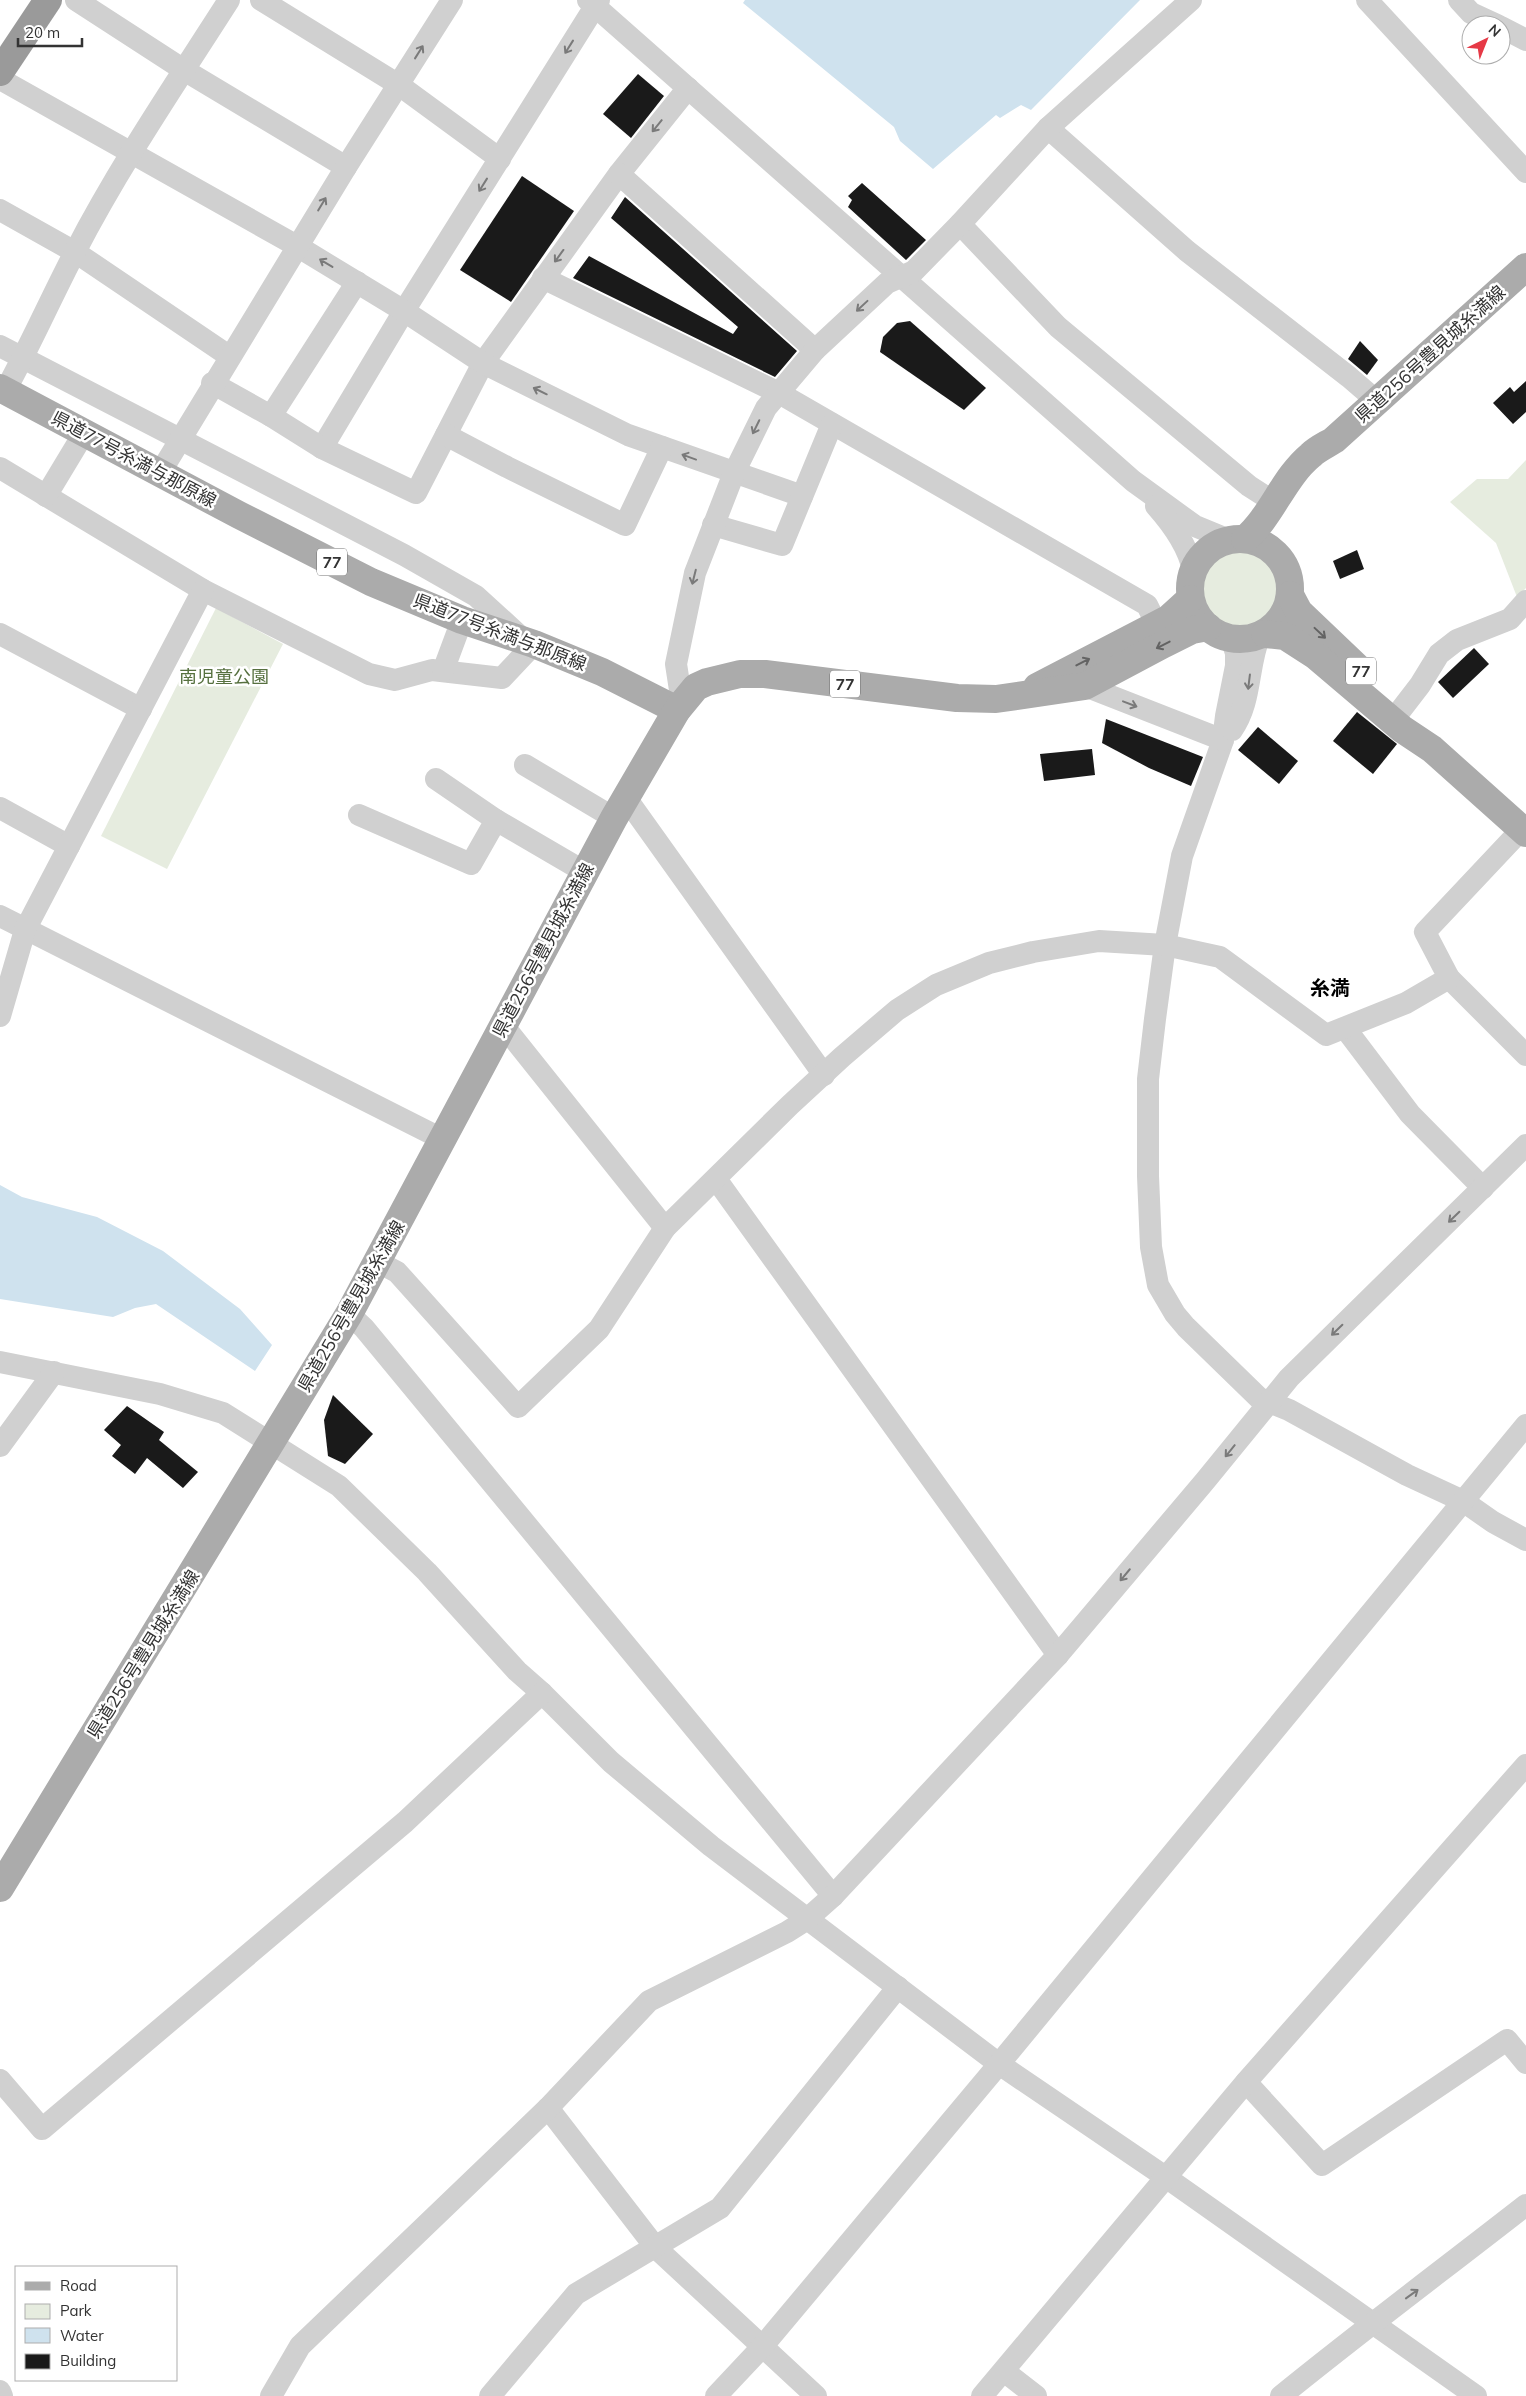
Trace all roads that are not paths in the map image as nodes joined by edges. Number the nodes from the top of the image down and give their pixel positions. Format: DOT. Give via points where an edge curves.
graph roads {
  1 [pos="25,0"];
  2 [pos="48,0"];
  3 [pos="76,0"];
  4 [pos="228,0"];
  5 [pos="261,0"];
  6 [pos="452,0"];
  7 [pos="1191,0"];
  8 [pos="1367,0"];
  9 [pos="1458,0"];
  10 [pos="594,2"];
  11 [pos="1476,15"];
  12 [pos="1511,32"];
  13 [pos="1526,40"];
  14 [pos="0,46"];
  15 [pos="184,70"];
  16 [pos="0,72"];
  17 [pos="0,79"];
  18 [pos="399,85"];
  19 [pos="688,88"];
  20 [pos="1048,128"];
  21 [pos="132,153"];
  22 [pos="500,159"];
  23 [pos="346,166"];
  24 [pos="1526,172"];
  25 [pos="619,174"];
  26 [pos="0,210"];
  27 [pos="960,224"];
  28 [pos="297,246"];
  29 [pos="75,252"];
  30 [pos="1526,267"];
  31 [pos="543,278"];
  32 [pos="901,278"];
  33 [pos="357,282"];
  34 [pos="404,310"];
  35 [pos="0,346"];
  36 [pos="815,350"];
  37 [pos="229,356"];
  38 [pos="24,358"];
  39 [pos="483,363"];
  40 [pos="212,383"];
  41 [pos="3,390"];
  42 [pos="779,393"];
  43 [pos="1378,402"];
  44 [pos="271,416"];
  45 [pos="832,424"];
  46 [pos="84,433"];
  47 [pos="446,435"];
  48 [pos="179,439"];
  49 [pos="1334,440"];
  50 [pos="662,447"];
  51 [pos="322,448"];
  52 [pos="0,468"];
  53 [pos="160,473"];
  54 [pos="734,473"];
  55 [pos="1133,481"];
  56 [pos="46,496"];
  57 [pos="802,496"];
  58 [pos="1274,502"];
  59 [pos="713,524"];
  60 [pos="1237,539"];
  61 [pos="1280,558"];
  62 [pos="1193,570"];
  63 [pos="203,590"];
  64 [pos="1290,596"];
  65 [pos="1190,599"];
  66 [pos="1526,601"];
  67 [pos="462,620"];
  68 [pos="1157,625"];
  69 [pos="1219,633"];
  70 [pos="0,634"];
  71 [pos="1262,635"];
  72 [pos="529,642"];
  73 [pos="443,671"];
  74 [pos="1085,686"];
  75 [pos="1025,694"];
  76 [pos="680,707"];
  77 [pos="141,709"];
  78 [pos="1400,711"];
  79 [pos="1224,740"];
  80 [pos="1432,749"];
  81 [pos="525,764"];
  82 [pos="436,779"];
  83 [pos="0,808"];
  84 [pos="620,808"];
  85 [pos="359,815"];
  86 [pos="496,820"];
  87 [pos="1524,831"];
  88 [pos="69,846"];
  89 [pos="585,872"];
  90 [pos="0,916"];
  91 [pos="25,930"];
  92 [pos="1164,945"];
  93 [pos="1449,978"];
  94 [pos="0,1016"];
  95 [pos="503,1024"];
  96 [pos="1345,1028"];
  97 [pos="1526,1055"];
  98 [pos="824,1075"];
  99 [pos="444,1140"];
  100 [pos="1526,1145"];
  101 [pos="716,1179"];
  102 [pos="1483,1188"];
  103 [pos="665,1228"];
  104 [pos="378,1262"];
  105 [pos="349,1314"];
  106 [pos="0,1362"];
  107 [pos="54,1372"];
  108 [pos="1270,1402"];
  109 [pos="1526,1425"];
  110 [pos="272,1443"];
  111 [pos="0,1446"];
  112 [pos="1463,1501"];
  113 [pos="1526,1540"];
  114 [pos="1058,1655"];
  115 [pos="542,1693"];
  116 [pos="1526,1765"];
  117 [pos="0,1888"];
  118 [pos="833,1896"];
  119 [pos="806,1920"];
  120 [pos="898,1988"];
  121 [pos="1526,2063"];
  122 [pos="999,2064"];
  123 [pos="0,2080"];
  124 [pos="1246,2082"];
  125 [pos="548,2108"];
  126 [pos="1167,2178"];
  127 [pos="1526,2205"];
  128 [pos="656,2248"];
  129 [pos="1372,2322"];
  130 [pos="762,2347"];
  131 [pos="1004,2371"];
  132 [pos="0,2391"];
  133 [pos="2,2396"];
  134 [pos="271,2396"];
  135 [pos="490,2396"];
  136 [pos="716,2396"];
  137 [pos="816,2396"];
  138 [pos="982,2396"];
  139 [pos="1036,2396"];
  140 [pos="1281,2396"];
  141 [pos="1476,2396"];
  1 -- 14 [label="highway"];
  2 -- 16 [label="highway"];
  3 -- 15 [label="street"];
  4 -- 15 [label="street"];
  5 -- 18 [label="street"];
  18 -- 6 [label="street, one-way"];
  7 -- 20 [label="street"];
  8 -- 24 [label="street"];
  9 -- 11 [label="street"];
  10 -- 19 [label="street"];
  10 -- 22 [label="street, one-way"];
  12 -- 13 [label="street"];
  15 -- 21 [label="street"];
  15 -- 23 [label="street"];
  17 -- 21 [label="street"];
  18 -- 22 [label="street"];
  18 -- 23 [label="street"];
  19 -- 25 [label="street, one-way"];
  19 -- 32 [label="street"];
  20 -- 27 [label="street"];
  20 -- 43 [label="street" via="1187,251"];
  21 -- 28 [label="street"];
  21 -- 29 [label="street"];
  22 -- 34 [label="street, one-way"];
  28 -- 23 [label="street, one-way"];
  25 -- 31 [label="street, one-way"];
  25 -- 36 [label="street"];
  26 -- 29 [label="street"];
  27 -- 32 [label="street" via="914,271"];
  27 -- 58 [label="street" via="1058,327 1249,486"];
  33 -- 28 [label="street, one-way"];
  28 -- 37 [label="street"];
  29 -- 37 [label="street"];
  29 -- 38 [label="street"];
  30 -- 43 [label="main road, 県道256号豊見城糸満線"];
  31 -- 39 [label="street"];
  31 -- 42 [label="street"];
  32 -- 36 [label="street, one-way" via="886,282"];
  32 -- 55 [label="street"];
  33 -- 34 [label="street"];
  33 -- 44 [label="street"];
  34 -- 39 [label="street"];
  34 -- 51 [label="street"];
  35 -- 38 [label="street"];
  36 -- 42 [label="street"];
  37 -- 40 [label="street"];
  38 -- 41 [label="street"];
  38 -- 48 [label="street"];
  39 -- 47 [label="street"];
  50 -- 39 [label="street, one-way" via="628,435"];
  40 -- 44 [label="street"];
  40 -- 48 [label="street"];
  41 -- 46 [label="main road, 県道77号糸満与那原線 / 77"];
  42 -- 45 [label="street"];
  42 -- 54 [label="street, one-way" via="766,408"];
  43 -- 49 [label="main road, 県道256号豊見城糸満線"];
  44 -- 51 [label="street"];
  45 -- 57 [label="street"];
  45 -- 68 [label="street" via="1147,605"];
  46 -- 53 [label="main road, 県道77号糸満与那原線 / 77"];
  46 -- 56 [label="street"];
  47 -- 50 [label="street" via="625,525"];
  47 -- 51 [label="street" via="416,493"];
  48 -- 53 [label="street"];
  48 -- 72 [label="street" via="404,555 476,596"];
  49 -- 58 [label="main road, 県道256号豊見城糸満線" via="1312,454"];
  49 -- 61 [label="main road, 県道256号豊見城糸満線" via="1322,462 1301,486 1282,524 1278,543"];
  54 -- 50 [label="street, one-way"];
  52 -- 56 [label="street"];
  53 -- 67 [label="main road, 県道77号糸満与那原線 / 77" via="371,582"];
  54 -- 57 [label="street"];
  54 -- 59 [label="street"];
  55 -- 60 [label="street" via="1195,526"];
  55 -- 62 [label="street" via="1163,514 1180,539"];
  56 -- 63 [label="street"];
  57 -- 59 [label="street" via="782,545"];
  58 -- 60 [label="main road, 県道256号豊見城糸満線" via="1255,530"];
  59 -- 76 [label="street, one-way" via="695,573 676,664"];
  60 -- 61 [label="main road" via="1258,542"];
  60 -- 62 [label="main road" via="1214,545"];
  61 -- 64 [label="main road, 77" via="1287,569"];
  62 -- 65 [label="main road"];
  63 -- 73 [label="street" via="369,674 395,680 432,670"];
  63 -- 77 [label="street"];
  64 -- 71 [label="main road, 77" via="1279,621"];
  64 -- 78 [label="main road, 77, one-way" via="1299,612"];
  65 -- 68 [label="main road, 77"];
  65 -- 69 [label="main road" via="1198,615"];
  66 -- 78 [label="street" via="1510,619 1457,640 1439,654"];
  67 -- 72 [label="main road, 県道77号糸満与那原線 / 77"];
  67 -- 73 [label="street"];
  75 -- 68 [label="main road, 77, one-way"];
  69 -- 71 [label="main road, 77" via="1246,639"];
  69 -- 74 [label="main road, 77, one-way" via="1192,630"];
  69 -- 79 [label="street" via="1236,653"];
  70 -- 77 [label="street"];
  71 -- 79 [label="street, one-way" via="1252,653 1243,708"];
  71 -- 80 [label="main road, 77" via="1285,636 1297,642 1402,729"];
  72 -- 73 [label="street" via="502,678"];
  72 -- 76 [label="main road, 県道77号糸満与那原線 / 77"];
  74 -- 75 [label="main road, 77"];
  74 -- 79 [label="street, one-way"];
  75 -- 76 [label="main road, 77" via="996,699 957,698 765,674 740,674 696,687"];
  76 -- 84 [label="main road, 県道256号豊見城糸満線"];
  77 -- 88 [label="street"];
  78 -- 80 [label="main road, 77"];
  79 -- 92 [label="street" via="1182,856"];
  80 -- 87 [label="main road, 77"];
  81 -- 84 [label="street"];
  82 -- 86 [label="street"];
  83 -- 88 [label="street"];
  84 -- 89 [label="main road, 県道256号豊見城糸満線"];
  84 -- 98 [label="street"];
  85 -- 86 [label="street" via="471,864"];
  86 -- 89 [label="street"];
  87 -- 93 [label="street" via="1426,932"];
  88 -- 91 [label="street"];
  89 -- 95 [label="main road, 県道256号豊見城糸満線"];
  90 -- 91 [label="street"];
  91 -- 94 [label="street"];
  91 -- 99 [label="street"];
  92 -- 96 [label="street" via="1220,957 1326,1035"];
  92 -- 98 [label="street" via="1099,941 1034,952 989,964 936,985 897,1010"];
  92 -- 108 [label="street" via="1148,1079 1148,1223 1154,1270 1174,1314 1249,1391"];
  93 -- 96 [label="street" via="1406,1003"];
  93 -- 97 [label="street"];
  95 -- 99 [label="main road, 県道256号豊見城糸満線"];
  95 -- 103 [label="street"];
  96 -- 102 [label="street" via="1410,1114"];
  98 -- 101 [label="street"];
  99 -- 104 [label="main road, 県道256号豊見城糸満線"];
  100 -- 102 [label="street"];
  101 -- 103 [label="street"];
  101 -- 114 [label="street"];
  102 -- 108 [label="street, one-way" via="1312,1354"];
  103 -- 104 [label="street" via="599,1329 518,1407 397,1272"];
  104 -- 105 [label="main road, 県道256号豊見城糸満線"];
  105 -- 110 [label="main road, 県道256号豊見城糸満線"];
  105 -- 118 [label="street" via="364,1328"];
  106 -- 107 [label="street"];
  107 -- 110 [label="street" via="160,1394 223,1413"];
  107 -- 111 [label="street"];
  108 -- 112 [label="street"];
  108 -- 114 [label="street, one-way"];
  109 -- 112 [label="street"];
  110 -- 115 [label="street" via="339,1486 427,1572 517,1671"];
  110 -- 117 [label="main road, 県道256号豊見城糸満線"];
  112 -- 113 [label="street"];
  112 -- 122 [label="street"];
  114 -- 118 [label="street"];
  115 -- 119 [label="street" via="611,1762 710,1846"];
  115 -- 123 [label="street" via="404,1822 42,2129"];
  116 -- 124 [label="street"];
  118 -- 119 [label="street"];
  119 -- 120 [label="street"];
  119 -- 125 [label="street" via="758,1948 649,2001"];
  120 -- 122 [label="street"];
  120 -- 128 [label="street" via="720,2208"];
  121 -- 124 [label="street" via="1507,2040 1322,2165"];
  122 -- 126 [label="street"];
  122 -- 130 [label="street"];
  124 -- 126 [label="street"];
  125 -- 128 [label="street"];
  125 -- 134 [label="street" via="300,2346"];
  126 -- 129 [label="street"];
  126 -- 131 [label="street"];
  129 -- 127 [label="street, one-way" via="1438,2275"];
  128 -- 130 [label="street"];
  128 -- 135 [label="street" via="576,2294"];
  129 -- 140 [label="street"];
  129 -- 141 [label="street"];
  130 -- 136 [label="street"];
  130 -- 137 [label="street"];
  131 -- 138 [label="street"];
  131 -- 139 [label="street"];
  132 -- 133 [label="street"];
}
